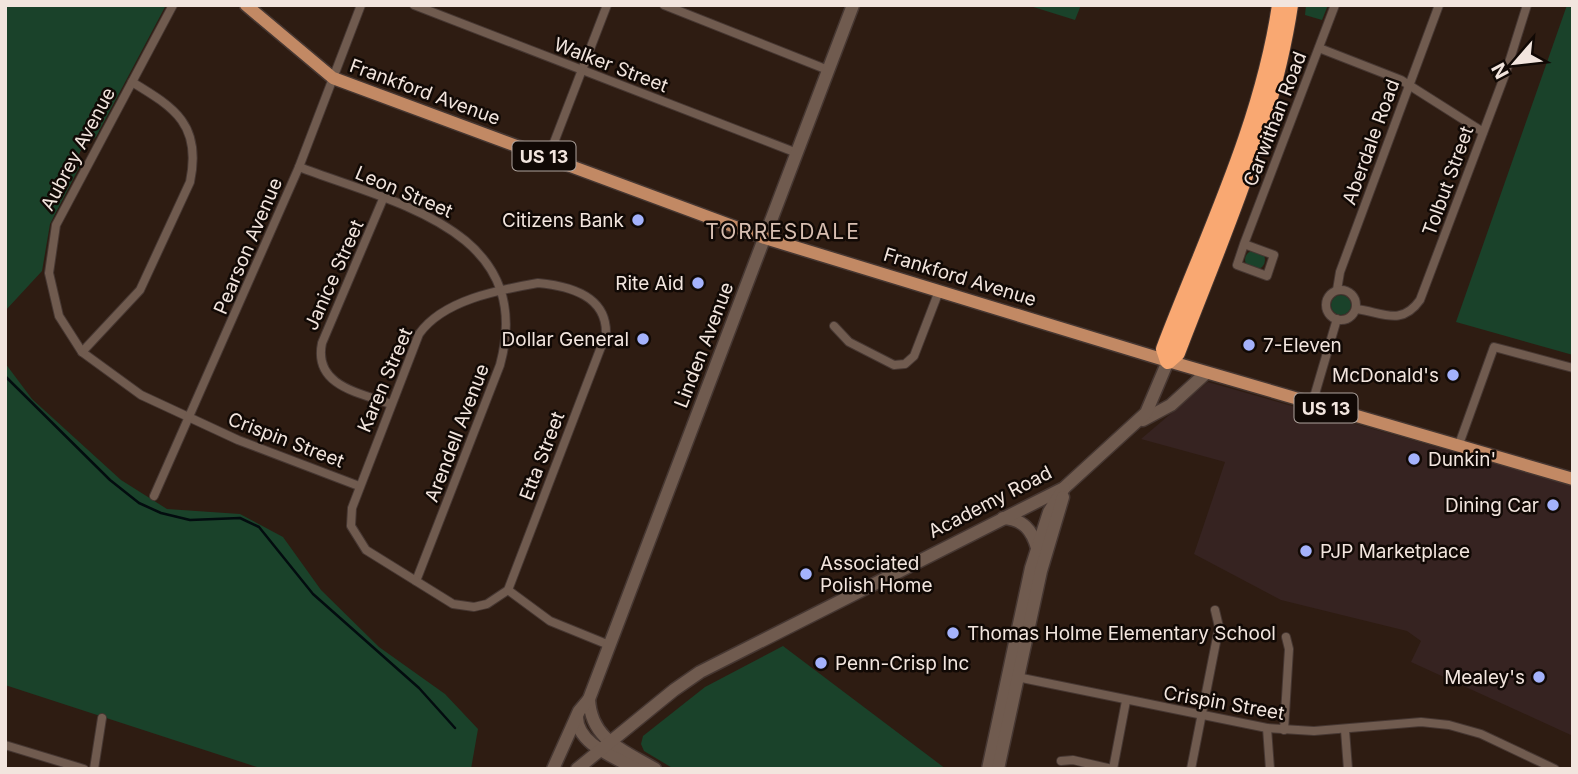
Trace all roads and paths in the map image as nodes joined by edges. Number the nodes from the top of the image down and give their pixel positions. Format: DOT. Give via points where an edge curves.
graph roads {
  1 [pos="173,5"];
  2 [pos="246,5"];
  3 [pos="361,5"];
  4 [pos="414,5"];
  5 [pos="607,5"];
  6 [pos="664,5"];
  7 [pos="853,5"];
  8 [pos="1280,5"];
  9 [pos="1290,5"];
  10 [pos="1335,5"];
  11 [pos="1439,5"];
  12 [pos="1527,5"];
  13 [pos="1320,48"];
  14 [pos="828,69"];
  15 [pos="582,71"];
  16 [pos="333,78"];
  17 [pos="132,82"];
  18 [pos="1409,85"];
  19 [pos="1483,132"];
  20 [pos="797,153"];
  21 [pos="548,158"];
  22 [pos="299,167"];
  23 [pos="383,199"];
  24 [pos="765,238"];
  25 [pos="1244,244"];
  26 [pos="1337,290"];
  27 [pos="939,291"];
  28 [pos="500,292"];
  29 [pos="1356,309"];
  30 [pos="1337,319"];
  31 [pos="834,326"];
  32 [pos="82,352"];
  33 [pos="1168,361"];
  34 [pos="1573,368"];
  35 [pos="1206,373"];
  36 [pos="391,404"];
  37 [pos="1312,404"];
  38 [pos="190,418"];
  39 [pos="1137,423"];
  40 [pos="1458,447"];
  41 [pos="1573,479"];
  42 [pos="359,486"];
  43 [pos="1064,488"];
  44 [pos="154,496"];
  45 [pos="1003,518"];
  46 [pos="1037,549"];
  47 [pos="416,581"];
  48 [pos="508,590"];
  49 [pos="1215,610"];
  50 [pos="1286,638"];
  51 [pos="609,645"];
  52 [pos="1013,676"];
  53 [pos="589,698"];
  54 [pos="1126,701"];
  55 [pos="577,716"];
  56 [pos="1199,717"];
  57 [pos="102,718"];
  58 [pos="1267,728"];
  59 [pos="1284,730"];
  60 [pos="1345,730"];
  61 [pos="5,745"];
  62 [pos="605,745"];
  63 [pos="1061,761"];
  64 [pos="85,769"];
  65 [pos="94,769"];
  66 [pos="553,769"];
  67 [pos="577,769"];
  68 [pos="636,769"];
  69 [pos="655,769"];
  70 [pos="988,769"];
  71 [pos="998,769"];
  72 [pos="1112,769"];
  73 [pos="1191,769"];
  74 [pos="1270,769"];
  75 [pos="1348,769"];
  76 [pos="1555,769"];
  1 -- 17 [label="street, Aubrey Avenue"];
  2 -- 16 [label="main road, Frankford Avenue / US 13"];
  3 -- 16 [label="street, Pearson Avenue"];
  4 -- 15 [label="street, Walker Street"];
  5 -- 15 [label="street"];
  6 -- 14 [label="street"];
  7 -- 14 [label="main road, Linden Avenue"];
  8 -- 33 [label="highway" via="1252,124 1164,349"];
  9 -- 33 [label="highway" via="1277,74 1253,152 1177,353"];
  10 -- 13 [label="street, Carwithan Road"];
  11 -- 18 [label="street, Aberdale Road"];
  12 -- 19 [label="street, Tolbut Street"];
  13 -- 18 [label="street"];
  13 -- 25 [label="street, Carwithan Road"];
  14 -- 20 [label="main road, Linden Avenue"];
  15 -- 20 [label="street, Walker Street"];
  15 -- 21 [label="street"];
  16 -- 21 [label="main road, Frankford Avenue / US 13"];
  16 -- 22 [label="street, Pearson Avenue"];
  17 -- 32 [label="street, Aubrey Avenue" via="58,219 50,248 54,302 64,328"];
  17 -- 32 [label="street" via="167,103 185,123 194,148 193,168 140,290"];
  18 -- 19 [label="street"];
  18 -- 26 [label="street, Aberdale Road"];
  19 -- 29 [label="street, Tolbut Street" via="1420,300 1396,317"];
  20 -- 24 [label="main road, Linden Avenue"];
  21 -- 24 [label="main road, Frankford Avenue / US 13"];
  22 -- 23 [label="street, Leon Street"];
  22 -- 38 [label="street, Pearson Avenue"];
  23 -- 28 [label="street, Leon Street" via="435,218 463,235 485,261"];
  23 -- 36 [label="street, Janice Street" via="321,343 320,358 335,384"];
  24 -- 27 [label="main road, Frankford Avenue / US 13"];
  24 -- 51 [label="main road, Linden Avenue"];
  25 -- 25 [label="street" via="1274,255 1267,276 1237,265"];
  26 -- 29 [label="street" via="1352,294"];
  26 -- 30 [label="street" via="1328,297 1327,308"];
  27 -- 31 [label="street" via="914,356 905,364 894,365 845,340"];
  27 -- 33 [label="main road, Frankford Avenue / US 13"];
  28 -- 36 [label="street, Karen Street" via="447,309 427,322"];
  28 -- 47 [label="street, Arendell Avenue" via="506,331 500,365"];
  28 -- 48 [label="street, Etta Street" via="538,283 578,292 597,304 604,315 606,334"];
  29 -- 30 [label="street" via="1349,318"];
  30 -- 37 [label="street"];
  32 -- 38 [label="street, Crispin Street" via="126,387"];
  33 -- 35 [label="main road, Frankford Avenue / US 13"];
  33 -- 39 [label="main road, Academy Road" via="1150,407"];
  34 -- 40 [label="street" via="1494,347"];
  35 -- 37 [label="main road, Frankford Avenue / US 13"];
  35 -- 39 [label="main road" via="1171,405"];
  36 -- 42 [label="street, Karen Street"];
  37 -- 40 [label="main road, Frankford Avenue / US 13"];
  38 -- 42 [label="street, Crispin Street"];
  38 -- 44 [label="street, Pearson Avenue"];
  39 -- 43 [label="main road, Academy Road"];
  40 -- 41 [label="main road, Frankford Avenue / US 13"];
  42 -- 47 [label="street, Crispin Street" via="350,517 357,540"];
  43 -- 45 [label="main road, Academy Road"];
  43 -- 46 [label="main road" via="1049,512"];
  43 -- 52 [label="main road"];
  45 -- 46 [label="main road" via="1025,525"];
  45 -- 62 [label="main road, Academy Road" via="700,673"];
  46 -- 52 [label="main road"];
  47 -- 48 [label="street, Crispin Street" via="462,606 487,604"];
  48 -- 51 [label="street" via="550,621"];
  49 -- 56 [label="street" via="1219,627"];
  50 -- 59 [label="street"];
  51 -- 53 [label="main road, Linden Avenue"];
  52 -- 54 [label="street, Crispin Street"];
  52 -- 70 [label="main road"];
  52 -- 71 [label="main road"];
  53 -- 55 [label="main road, Linden Avenue"];
  53 -- 62 [label="main road" via="591,719"];
  54 -- 56 [label="street, Crispin Street"];
  54 -- 72 [label="street"];
  55 -- 62 [label="main road" via="583,735"];
  55 -- 66 [label="main road, Linden Avenue"];
  56 -- 58 [label="street, Crispin Street"];
  56 -- 73 [label="street"];
  57 -- 65 [label="street"];
  58 -- 59 [label="street, Crispin Street"];
  58 -- 74 [label="street"];
  59 -- 60 [label="street, Crispin Street"];
  60 -- 75 [label="street"];
  60 -- 76 [label="street, Crispin Street" via="1421,722 1449,725 1481,734"];
  61 -- 64 [label="street"];
  62 -- 67 [label="main road, Academy Road"];
  62 -- 68 [label="main road"];
  62 -- 69 [label="main road"];
  63 -- 72 [label="street"];
}
